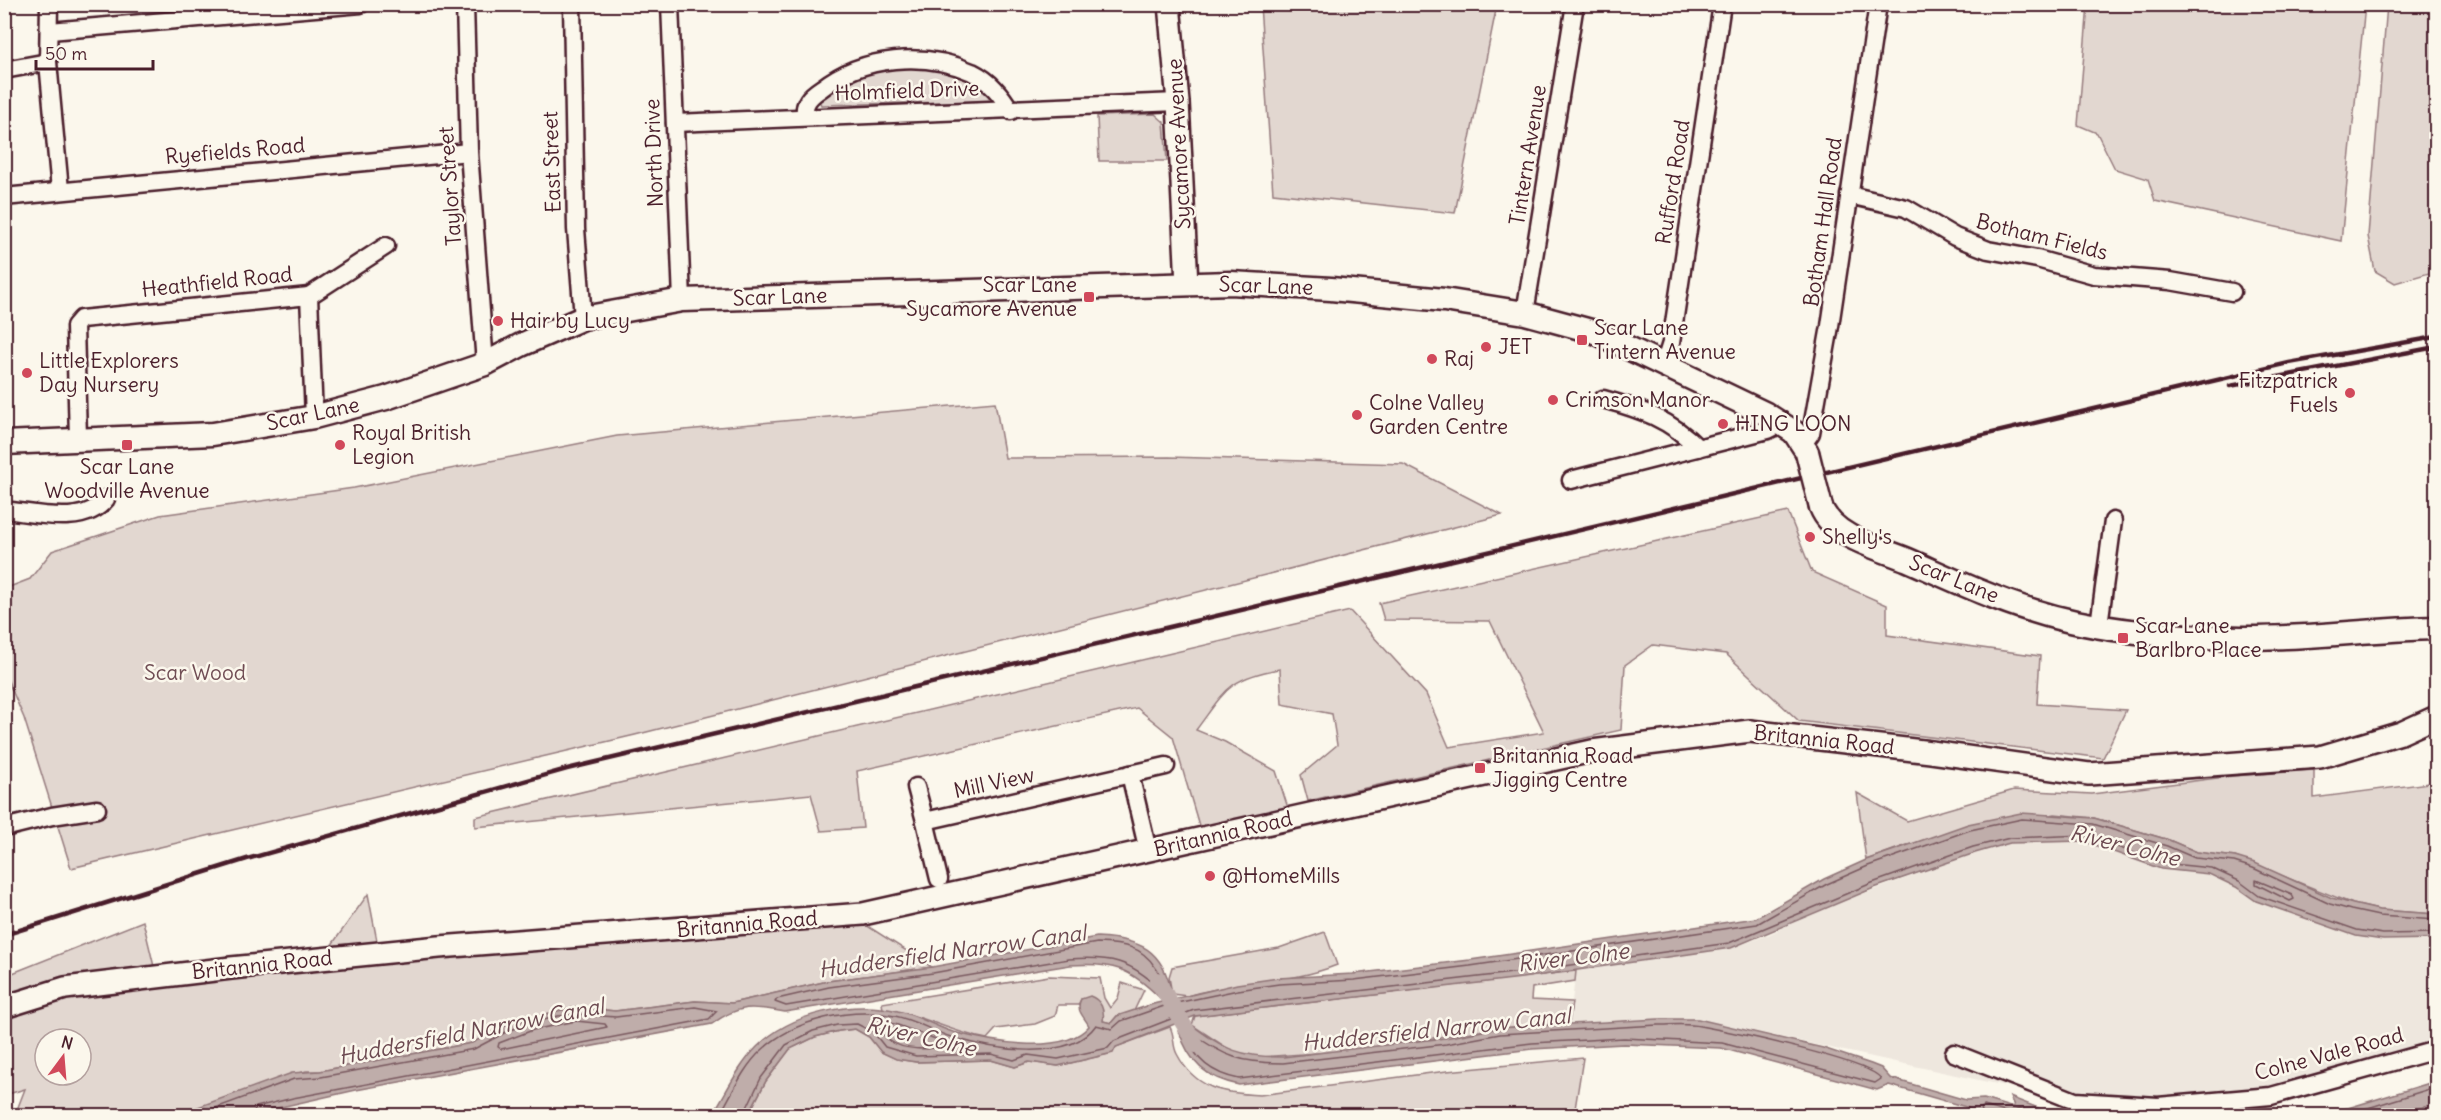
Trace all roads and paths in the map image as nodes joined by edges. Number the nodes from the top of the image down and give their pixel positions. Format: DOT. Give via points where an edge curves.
graph roads {
  1 [pos="49,4"];
  2 [pos="361,4"];
  3 [pos="572,4"];
  4 [pos="670,4"];
  5 [pos="1169,4"];
  6 [pos="1575,4"];
  7 [pos="1722,4"];
  8 [pos="1878,4"];
  9 [pos="471,5"];
  10 [pos="50,31"];
  11 [pos="48,62"];
  12 [pos="4,70"];
  13 [pos="1178,102"];
  14 [pos="1011,111"];
  15 [pos="806,117"];
  16 [pos="675,123"];
  17 [pos="469,152"];
  18 [pos="60,190"];
  19 [pos="1849,195"];
  20 [pos="4,197"];
  21 [pos="386,246"];
  22 [pos="1187,284"];
  23 [pos="2232,292"];
  24 [pos="309,296"];
  25 [pos="682,300"];
  26 [pos="1525,314"];
  27 [pos="583,318"];
  28 [pos="485,364"];
  29 [pos="1664,366"];
  30 [pos="1603,399"];
  31 [pos="314,417"];
  32 [pos="1782,423"];
  33 [pos="78,438"];
  34 [pos="4,443"];
  35 [pos="1698,448"];
  36 [pos="1805,448"];
  37 [pos="1571,480"];
  38 [pos="106,499"];
  39 [pos="4,510"];
  40 [pos="2113,521"];
  41 [pos="2099,625"];
  42 [pos="2436,628"];
  43 [pos="2436,717"];
  44 [pos="1166,766"];
  45 [pos="1130,774"];
  46 [pos="916,787"];
  47 [pos="97,809"];
  48 [pos="925,821"];
  49 [pos="4,828"];
  50 [pos="1148,851"];
  51 [pos="939,879"];
  52 [pos="4,1007"];
  53 [pos="2436,1050"];
  54 [pos="1954,1053"];
  1 -- 10 [label="street"];
  2 -- 10 [label="street"];
  3 -- 27 [label="street, East Street" via="576,229"];
  4 -- 16 [label="street, North Drive"];
  5 -- 13 [label="street, Sycamore Avenue"];
  6 -- 26 [label="street, Tintern Avenue"];
  7 -- 29 [label="street, Rufford Road" via="1671,343"];
  8 -- 19 [label="street, Botham Hall Road"];
  9 -- 17 [label="street, Taylor Street"];
  10 -- 11 [label="street"];
  11 -- 12 [label="street"];
  11 -- 18 [label="street"];
  13 -- 14 [label="street, Holmfield Drive"];
  13 -- 22 [label="street, Sycamore Avenue"];
  14 -- 15 [label="street, Holmfield Drive"];
  14 -- 15 [label="street, Holmfield Drive" via="990,83 972,72 932,61 907,60 848,70 808,98"];
  15 -- 16 [label="street, Holmfield Drive"];
  16 -- 25 [label="street, North Drive"];
  17 -- 18 [label="street, Ryefields Road"];
  17 -- 28 [label="street, Taylor Street"];
  18 -- 20 [label="street, Ryefields Road"];
  19 -- 23 [label="street, Botham Fields" via="1905,208 1955,237 1988,250 2094,274"];
  19 -- 36 [label="street, Botham Hall Road" via="1830,326"];
  21 -- 24 [label="street"];
  22 -- 25 [label="main road, Scar Lane"];
  22 -- 26 [label="main road, Scar Lane" via="1331,289 1444,300"];
  24 -- 31 [label="street, Heathfield Road"];
  24 -- 33 [label="street, Heathfield Road" via="81,319 75,326"];
  25 -- 27 [label="main road, Scar Lane"];
  26 -- 29 [label="main road, Scar Lane" via="1595,332"];
  27 -- 28 [label="main road, Scar Lane"];
  28 -- 31 [label="main road, Scar Lane" via="386,398"];
  29 -- 32 [label="main road, Scar Lane"];
  30 -- 35 [label="street" via="1650,412"];
  31 -- 33 [label="main road, Scar Lane" via="213,434"];
  32 -- 35 [label="street"];
  32 -- 36 [label="main road, Scar Lane"];
  33 -- 34 [label="main road, Scar Lane"];
  35 -- 37 [label="street"];
  36 -- 41 [label="main road, Scar Lane, bridge" via="1821,507 1832,524 1867,543 2035,612"];
  38 -- 39 [label="street" via="98,509 75,516"];
  40 -- 41 [label="street"];
  41 -- 42 [label="main road, Scar Lane" via="2242,638"];
  43 -- 50 [label="street, Britannia Road" via="2401,734 2320,757 2089,774 1750,731 1592,751"];
  44 -- 45 [label="street, Mill View"];
  45 -- 48 [label="street, Mill View"];
  45 -- 50 [label="street"];
  46 -- 48 [label="street"];
  47 -- 49 [label="street"];
  48 -- 51 [label="street"];
  50 -- 52 [label="street, Britannia Road" via="863,914 440,947 231,968 65,988"];
  53 -- 54 [label="street, Colne Vale Road" via="2271,1096 2158,1106 2075,1101"];
}
